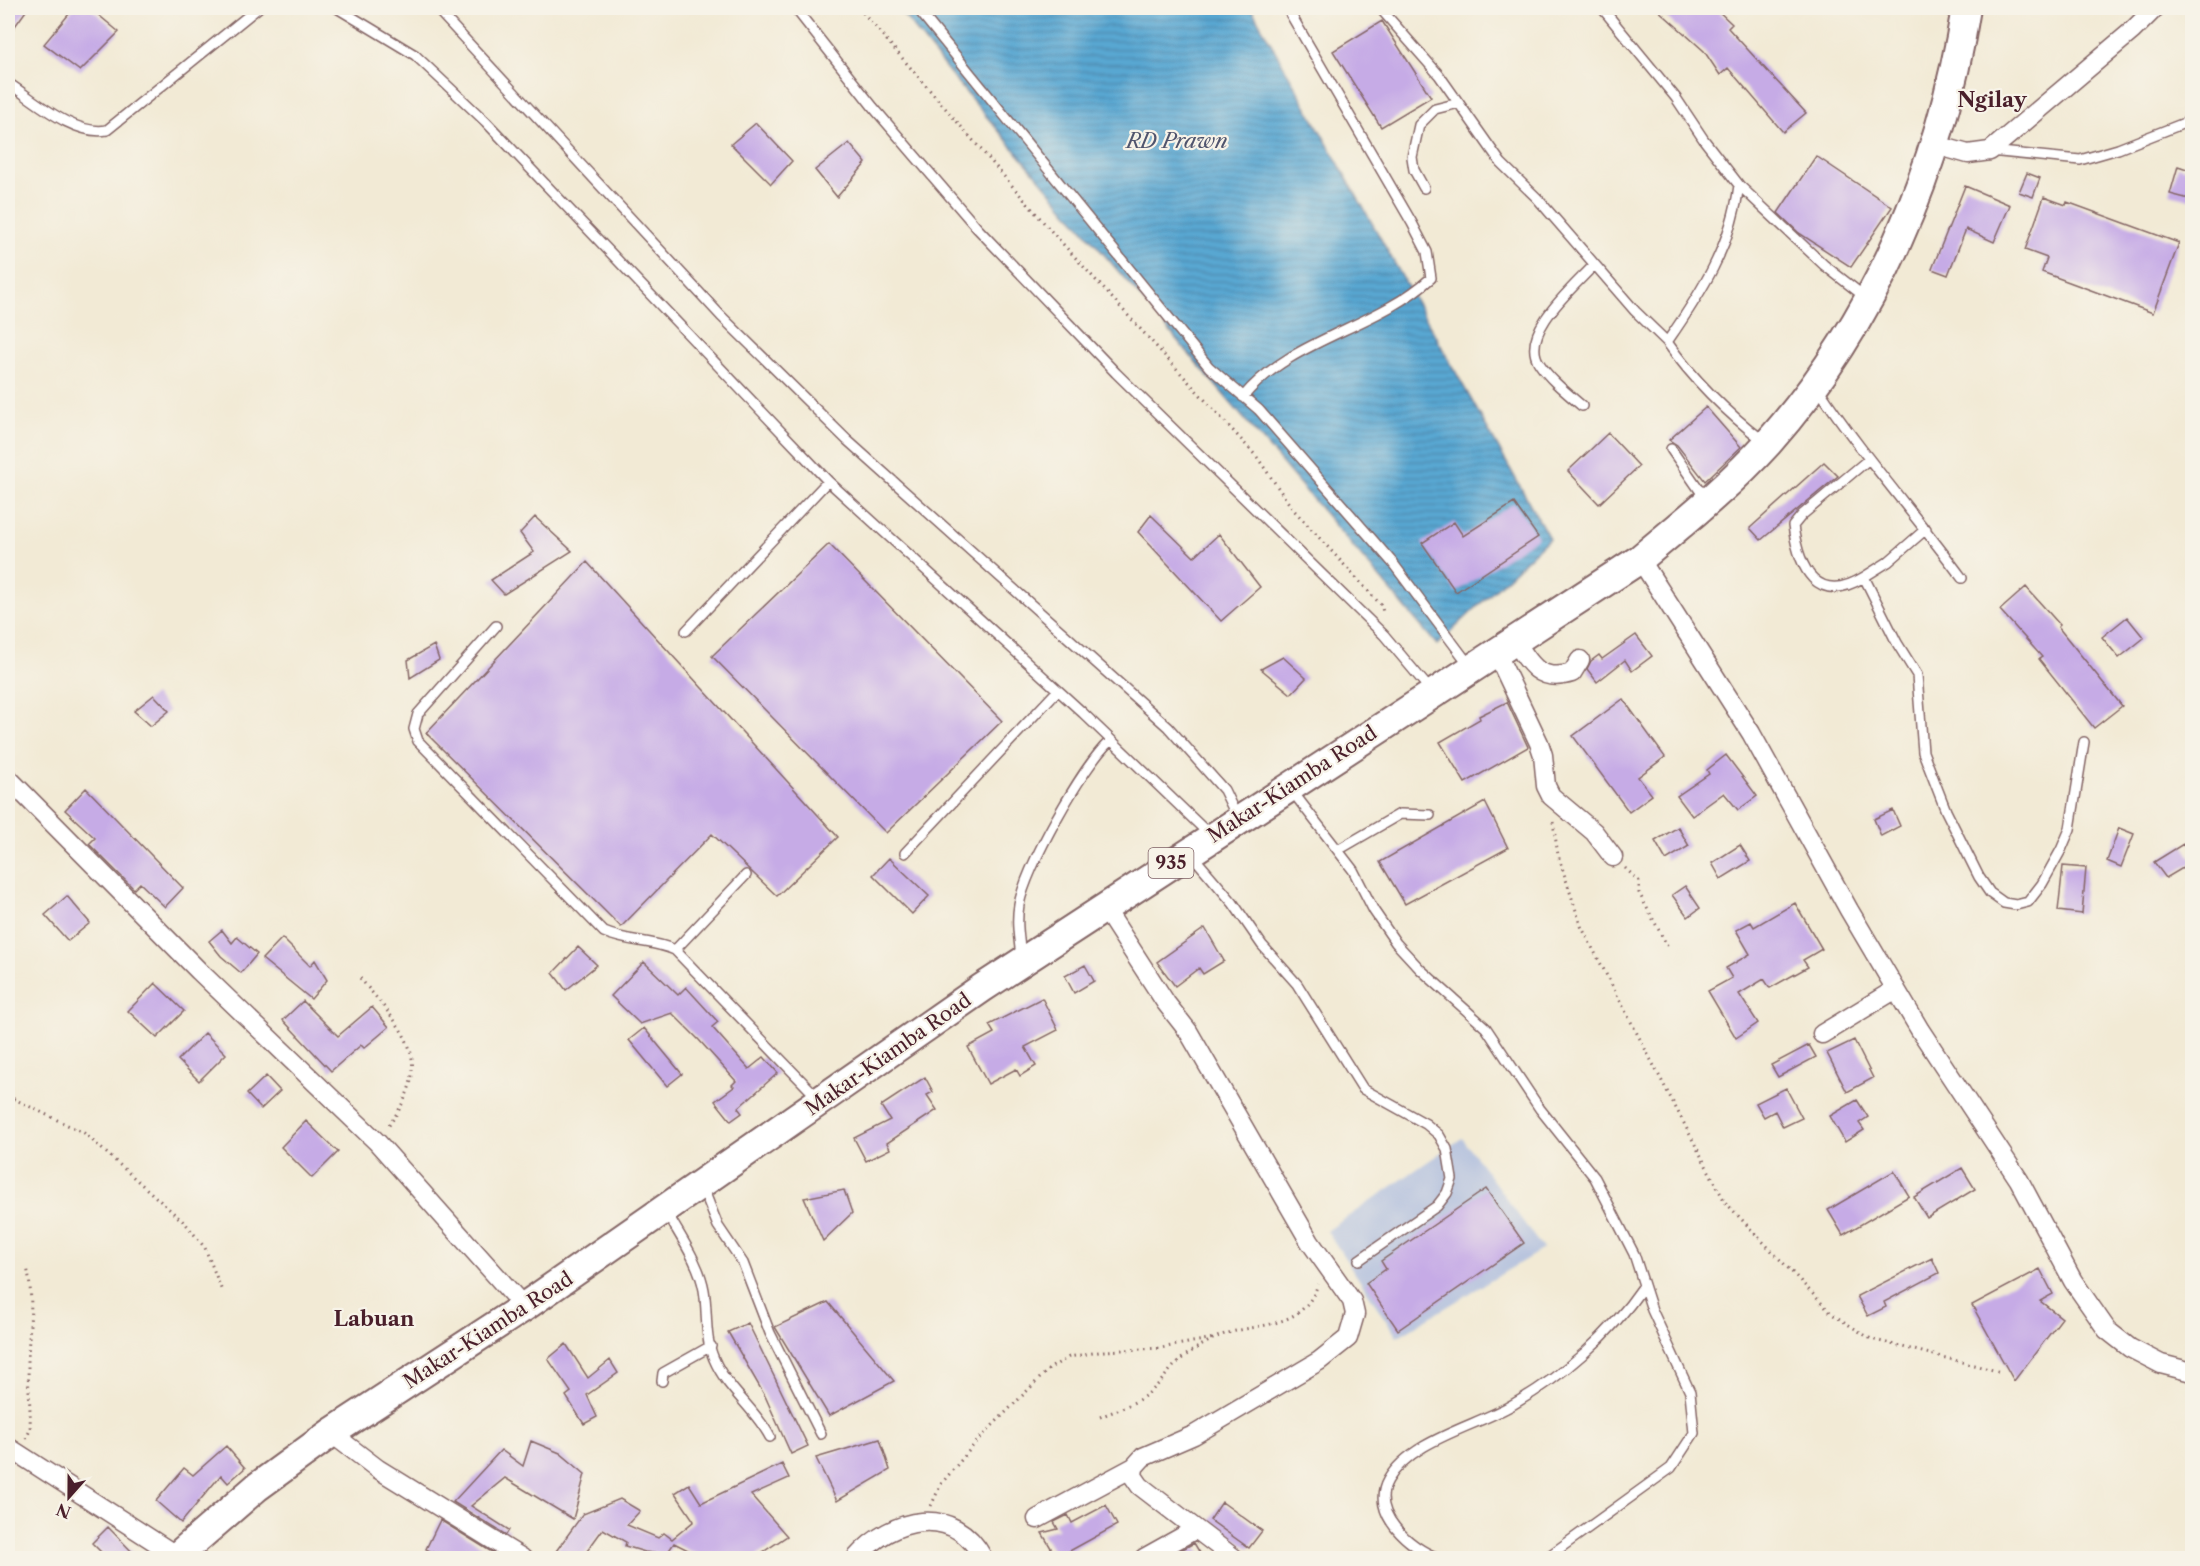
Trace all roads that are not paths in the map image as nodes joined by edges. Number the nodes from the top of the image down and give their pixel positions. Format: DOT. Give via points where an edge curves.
graph roads {
  1 [pos="258,8"];
  2 [pos="337,8"];
  3 [pos="436,8"];
  4 [pos="795,8"];
  5 [pos="917,8"];
  6 [pos="1287,8"];
  7 [pos="1380,8"];
  8 [pos="1604,8"];
  9 [pos="1966,8"];
  10 [pos="2155,8"];
  11 [pos="445,12"];
  12 [pos="8,83"];
  13 [pos="1459,103"];
  14 [pos="2193,120"];
  15 [pos="1936,145"];
  16 [pos="1990,152"];
  17 [pos="1739,185"];
  18 [pos="1424,188"];
  19 [pos="1594,265"];
  20 [pos="1869,300"];
  21 [pos="1667,342"];
  22 [pos="1815,384"];
  23 [pos="1243,397"];
  24 [pos="1581,406"];
  25 [pos="1767,444"];
  26 [pos="1671,449"];
  27 [pos="1869,459"];
  28 [pos="828,481"];
  29 [pos="1708,503"];
  30 [pos="1926,529"];
  31 [pos="1640,559"];
  32 [pos="1864,577"];
  33 [pos="1962,578"];
  34 [pos="496,626"];
  35 [pos="686,631"];
  36 [pos="1506,646"];
  37 [pos="1580,660"];
  38 [pos="1471,668"];
  39 [pos="1058,690"];
  40 [pos="1433,694"];
  41 [pos="1110,741"];
  42 [pos="2084,742"];
  43 [pos="8,778"];
  44 [pos="1288,787"];
  45 [pos="1430,815"];
  46 [pos="1238,820"];
  47 [pos="1200,844"];
  48 [pos="1338,850"];
  49 [pos="905,853"];
  50 [pos="1613,857"];
  51 [pos="746,875"];
  52 [pos="1104,907"];
  53 [pos="675,950"];
  54 [pos="1022,961"];
  55 [pos="1896,989"];
  56 [pos="1822,1034"];
  57 [pos="821,1101"];
  58 [pos="701,1185"];
  59 [pos="665,1210"];
  60 [pos="1359,1260"];
  61 [pos="1643,1287"];
  62 [pos="524,1307"];
  63 [pos="711,1346"];
  64 [pos="2193,1372"];
  65 [pos="662,1382"];
  66 [pos="331,1433"];
  67 [pos="821,1434"];
  68 [pos="770,1437"];
  69 [pos="14,1451"];
  70 [pos="1134,1467"];
  71 [pos="1037,1520"];
  72 [pos="1196,1529"];
  73 [pos="185,1555"];
  74 [pos="522,1558"];
  75 [pos="856,1558"];
  76 [pos="983,1558"];
  77 [pos="1144,1558"];
  78 [pos="1234,1558"];
  79 [pos="1438,1558"];
  80 [pos="1542,1558"];
  1 -- 12 [label="lane" via="107,130 94,133 78,129"];
  2 -- 28 [label="lane" via="415,55 486,122"];
  3 -- 11 [label="lane"];
  4 -- 40 [label="lane" via="873,107 977,228 1116,373 1384,635"];
  5 -- 23 [label="lane" via="1209,367"];
  6 -- 23 [label="lane" via="1412,222 1427,252 1431,278 1394,304 1275,365"];
  7 -- 13 [label="lane"];
  8 -- 17 [label="lane"];
  9 -- 15 [label="main road, Makar-Kiamba Road / 935"];
  10 -- 16 [label="street"];
  11 -- 46 [label="lane" via="721,315 847,440 1168,727 1224,790"];
  13 -- 18 [label="lane" via="1435,109 1419,125 1412,157"];
  13 -- 19 [label="lane" via="1501,163 1537,198"];
  14 -- 16 [label="lane" via="2080,160"];
  15 -- 16 [label="street" via="1968,154"];
  15 -- 20 [label="main road, Makar-Kiamba Road / 935" via="1907,221"];
  17 -- 20 [label="lane" via="1824,265"];
  17 -- 21 [label="lane" via="1718,260"];
  19 -- 21 [label="lane"];
  19 -- 24 [label="lane" via="1538,328 1535,344 1538,361"];
  20 -- 22 [label="main road, Makar-Kiamba Road / 935"];
  21 -- 25 [label="lane" via="1710,395"];
  22 -- 25 [label="main road, Makar-Kiamba Road / 935"];
  22 -- 27 [label="lane"];
  23 -- 38 [label="lane" via="1259,410 1392,562"];
  25 -- 29 [label="main road, Makar-Kiamba Road / 935"];
  26 -- 29 [label="lane"];
  27 -- 30 [label="lane"];
  27 -- 32 [label="lane" via="1793,526 1804,564 1819,584 1840,589"];
  28 -- 35 [label="lane"];
  28 -- 39 [label="lane"];
  29 -- 31 [label="main road, Makar-Kiamba Road / 935"];
  30 -- 32 [label="lane"];
  30 -- 33 [label="lane"];
  31 -- 36 [label="main road, Makar-Kiamba Road / 935"];
  31 -- 55 [label="street" via="1751,733"];
  32 -- 42 [label="lane" via="1896,643 1917,675 1923,752 1946,811 1979,877 1990,893 2004,903 2028,902 2061,850 2070,829"];
  34 -- 53 [label="lane" via="418,714 414,729 418,741 604,932 629,941 648,940"];
  36 -- 37 [label="street" via="1531,666 1559,676 1572,673"];
  36 -- 38 [label="main road, Makar-Kiamba Road / 935"];
  36 -- 50 [label="street" via="1543,755 1551,796 1594,832"];
  38 -- 40 [label="main road, Makar-Kiamba Road / 935"];
  39 -- 41 [label="lane"];
  39 -- 49 [label="lane"];
  40 -- 44 [label="main road, Makar-Kiamba Road / 935"];
  41 -- 47 [label="lane"];
  41 -- 54 [label="lane" via="1087,767 1064,807 1019,903"];
  43 -- 62 [label="street" via="377,1142"];
  44 -- 46 [label="main road, Makar-Kiamba Road / 935"];
  44 -- 48 [label="lane"];
  45 -- 48 [label="lane" via="1400,814"];
  46 -- 47 [label="main road, Makar-Kiamba Road / 935"];
  47 -- 52 [label="main road, Makar-Kiamba Road / 935"];
  47 -- 60 [label="lane" via="1233,903 1262,945 1297,984 1363,1089 1426,1124 1447,1149 1452,1179 1437,1206"];
  48 -- 61 [label="lane" via="1396,943 1486,1028 1539,1109 1595,1178 1634,1254"];
  51 -- 53 [label="lane"];
  52 -- 54 [label="main road, Makar-Kiamba Road / 935"];
  52 -- 70 [label="street" via="1188,1031 1310,1242 1352,1301 1355,1314 1348,1338 1293,1379 1194,1435 1143,1457"];
  53 -- 57 [label="lane"];
  54 -- 57 [label="main road, Makar-Kiamba Road / 935"];
  55 -- 56 [label="street"];
  55 -- 64 [label="street" via="2019,1180 2073,1281 2107,1330 2161,1364"];
  57 -- 58 [label="main road, Makar-Kiamba Road / 935"];
  58 -- 59 [label="main road, Makar-Kiamba Road / 935"];
  58 -- 67 [label="lane" via="717,1226 743,1263 770,1333"];
  59 -- 62 [label="main road, Makar-Kiamba Road / 935"];
  59 -- 63 [label="lane" via="704,1287"];
  61 -- 79 [label="lane" via="1621,1319 1574,1361 1512,1405 1434,1440 1388,1479 1383,1498 1389,1519 1409,1540"];
  61 -- 80 [label="lane" via="1690,1392 1694,1433 1671,1468"];
  62 -- 66 [label="main road, Makar-Kiamba Road / 935"];
  63 -- 65 [label="lane" via="663,1372"];
  63 -- 68 [label="lane" via="713,1358 735,1394 761,1419"];
  66 -- 73 [label="main road, Makar-Kiamba Road / 935" via="256,1487"];
  66 -- 74 [label="street" via="378,1469"];
  69 -- 73 [label="street"];
  70 -- 71 [label="street"];
  70 -- 72 [label="street" via="1133,1476 1140,1486"];
  72 -- 77 [label="street"];
  72 -- 78 [label="street"];
  75 -- 76 [label="street" via="901,1525 928,1520 961,1533 975,1543"];
}
